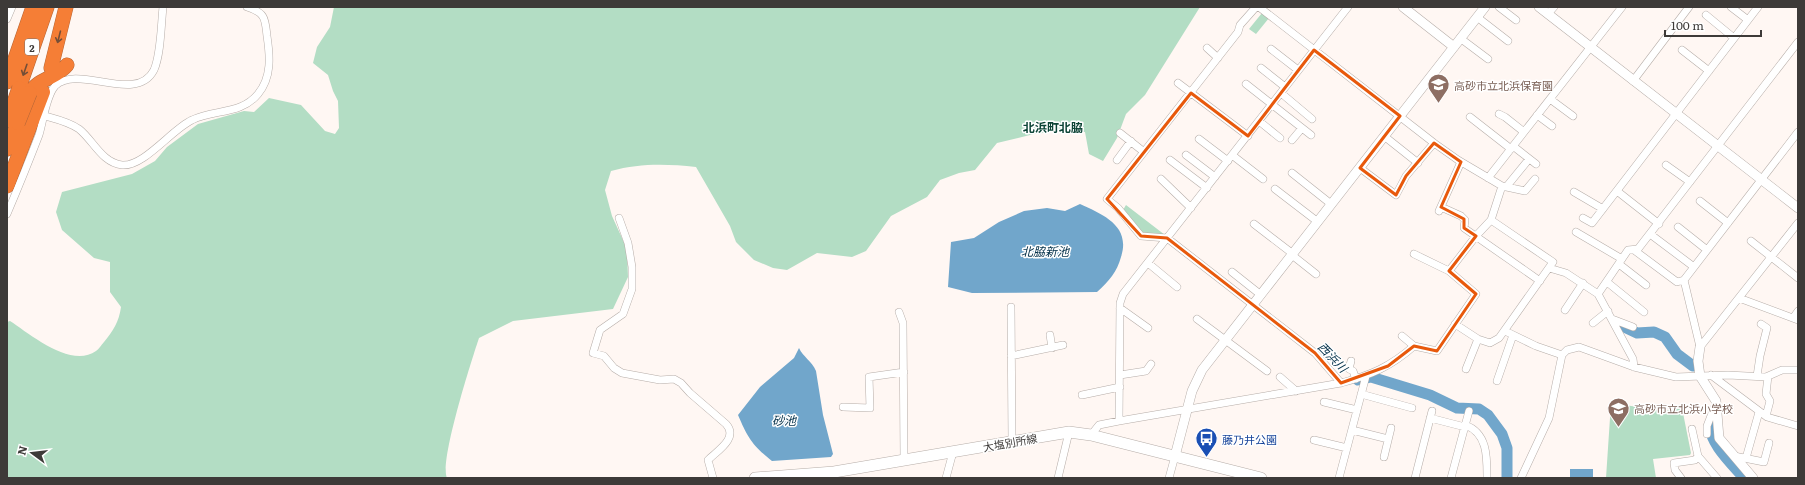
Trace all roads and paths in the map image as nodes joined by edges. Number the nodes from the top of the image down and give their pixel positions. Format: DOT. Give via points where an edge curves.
graph roads {
  1 [pos="12,7"];
  2 [pos="29,7"];
  3 [pos="33,7"];
  4 [pos="47,7"];
  5 [pos="66,7"];
  6 [pos="164,7"];
  7 [pos="247,7"];
  8 [pos="1257,7"];
  9 [pos="1348,7"];
  10 [pos="1404,7"];
  11 [pos="1485,7"];
  12 [pos="1499,7"];
  13 [pos="1539,7"];
  14 [pos="1622,7"];
  15 [pos="1689,7"];
  16 [pos="1731,7"];
  17 [pos="1758,7"];
  18 [pos="1551,11"];
  19 [pos="1706,15"];
  20 [pos="1477,17"];
  21 [pos="7,19"];
  22 [pos="1511,19"];
  23 [pos="1748,20"];
  24 [pos="1460,38"];
  25 [pos="1734,38"];
  26 [pos="1508,41"];
  27 [pos="1798,42"];
  28 [pos="1454,47"];
  29 [pos="1207,48"];
  30 [pos="1590,48"];
  31 [pos="1272,49"];
  32 [pos="1314,50"];
  33 [pos="1682,50"];
  34 [pos="7,55"];
  35 [pos="1218,58"];
  36 [pos="1488,59"];
  37 [pos="67,65"];
  38 [pos="51,68"];
  39 [pos="1260,68"];
  40 [pos="1298,70"];
  41 [pos="1709,71"];
  42 [pos="1633,81"];
  43 [pos="1178,83"];
  44 [pos="1246,84"];
  45 [pos="25,89"];
  46 [pos="1283,90"];
  47 [pos="1191,93"];
  48 [pos="7,98"];
  49 [pos="1550,99"];
  50 [pos="1272,104"];
  51 [pos="39,114"];
  52 [pos="1499,114"];
  53 [pos="1676,114"];
  54 [pos="1538,115"];
  55 [pos="1400,116"];
  56 [pos="1573,116"];
  57 [pos="1470,117"];
  58 [pos="10,118"];
  59 [pos="1312,119"];
  60 [pos="1259,122"];
  61 [pos="1552,126"];
  62 [pos="1302,128"];
  63 [pos="1524,132"];
  64 [pos="1120,133"];
  65 [pos="1311,135"];
  66 [pos="1248,136"];
  67 [pos="1384,136"];
  68 [pos="1797,137"];
  69 [pos="1280,138"];
  70 [pos="1199,139"];
  71 [pos="1292,140"];
  72 [pos="1131,141"];
  73 [pos="1434,143"];
  74 [pos="1717,146"];
  75 [pos="1512,148"];
  76 [pos="7,149"];
  77 [pos="1144,152"];
  78 [pos="1186,155"];
  79 [pos="1230,158"];
  80 [pos="1529,158"];
  81 [pos="1117,160"];
  82 [pos="1170,160"];
  83 [pos="1461,162"];
  84 [pos="1418,163"];
  85 [pos="1536,164"];
  86 [pos="1666,165"];
  87 [pos="1360,168"];
  88 [pos="1292,173"];
  89 [pos="1215,177"];
  90 [pos="1488,178"];
  91 [pos="1161,179"];
  92 [pos="1535,179"];
  93 [pos="1263,180"];
  94 [pos="1761,180"];
  95 [pos="1690,182"];
  96 [pos="7,186"];
  97 [pos="1504,186"];
  98 [pos="1207,188"];
  99 [pos="1275,189"];
  100 [pos="1617,191"];
  101 [pos="1574,192"];
  102 [pos="1700,201"];
  103 [pos="1331,204"];
  104 [pos="1191,208"];
  105 [pos="1798,208"];
  106 [pos="1603,209"];
  107 [pos="7,214"];
  108 [pos="619,218"];
  109 [pos="1583,218"];
  110 [pos="1491,220"];
  111 [pos="1318,222"];
  112 [pos="1728,223"];
  113 [pos="1798,223"];
  114 [pos="1254,224"];
  115 [pos="1659,224"];
  116 [pos="1678,227"];
  117 [pos="1576,232"];
  118 [pos="1650,234"];
  119 [pos="1476,236"];
  120 [pos="1167,238"];
  121 [pos="1751,241"];
  122 [pos="1634,250"];
  123 [pos="1707,250"];
  124 [pos="1293,254"];
  125 [pos="1414,254"];
  126 [pos="1772,257"];
  127 [pos="1621,262"];
  128 [pos="1148,263"];
  129 [pos="1694,267"];
  130 [pos="1549,268"];
  131 [pos="1449,271"];
  132 [pos="1232,272"];
  133 [pos="1316,274"];
  134 [pos="1798,278"];
  135 [pos="1684,280"];
  136 [pos="1540,281"];
  137 [pos="1607,282"];
  138 [pos="1583,283"];
  139 [pos="1646,285"];
  140 [pos="1177,287"];
  141 [pos="1598,294"];
  142 [pos="1261,295"];
  143 [pos="1739,298"];
  144 [pos="1254,305"];
  145 [pos="1011,307"];
  146 [pos="1120,308"];
  147 [pos="1565,310"];
  148 [pos="1608,311"];
  149 [pos="1798,311"];
  150 [pos="899,312"];
  151 [pos="1644,312"];
  152 [pos="1197,319"];
  153 [pos="1612,319"];
  154 [pos="1795,319"];
  155 [pos="1593,322"];
  156 [pos="1455,324"];
  157 [pos="1761,324"];
  158 [pos="1633,327"];
  159 [pos="1148,328"];
  160 [pos="1505,331"];
  161 [pos="1050,335"];
  162 [pos="1513,335"];
  163 [pos="1402,336"];
  164 [pos="1478,340"];
  165 [pos="1225,341"];
  166 [pos="1063,345"];
  167 [pos="1414,346"];
  168 [pos="1700,347"];
  169 [pos="1052,350"];
  170 [pos="1562,355"];
  171 [pos="1011,356"];
  172 [pos="1351,362"];
  173 [pos="1151,364"];
  174 [pos="1634,367"];
  175 [pos="1466,369"];
  176 [pos="1798,370"];
  177 [pos="1267,371"];
  178 [pos="904,372"];
  179 [pos="1120,375"];
  180 [pos="1711,375"];
  181 [pos="1366,376"];
  182 [pos="1700,376"];
  183 [pos="1757,376"];
  184 [pos="1768,376"];
  185 [pos="1280,378"];
  186 [pos="1356,379"];
  187 [pos="1497,381"];
  188 [pos="1341,383"];
  189 [pos="1120,388"];
  190 [pos="1296,391"];
  191 [pos="1362,394"];
  192 [pos="1082,395"];
  193 [pos="1716,401"];
  194 [pos="1324,402"];
  195 [pos="843,408"];
  196 [pos="1412,408"];
  197 [pos="1186,410"];
  198 [pos="1357,410"];
  199 [pos="1469,411"];
  200 [pos="1762,414"];
  201 [pos="1119,421"];
  202 [pos="1465,426"];
  203 [pos="1798,426"];
  204 [pos="1391,428"];
  205 [pos="1692,429"];
  206 [pos="1352,430"];
  207 [pos="1069,432"];
  208 [pos="1707,434"];
  209 [pos="1091,435"];
  210 [pos="1388,439"];
  211 [pos="1314,440"];
  212 [pos="1012,441"];
  213 [pos="1769,443"];
  214 [pos="1347,448"];
  215 [pos="953,452"];
  216 [pos="1174,456"];
  217 [pos="1698,456"];
  218 [pos="1734,456"];
  219 [pos="1384,457"];
  220 [pos="1746,458"];
  221 [pos="904,459"];
  222 [pos="1240,475"];
  223 [pos="713,478"];
  224 [pos="755,478"];
  225 [pos="946,478"];
  226 [pos="1058,478"];
  227 [pos="1169,478"];
  228 [pos="1261,478"];
  229 [pos="1339,478"];
  230 [pos="1415,478"];
  231 [pos="1451,478"];
  232 [pos="1487,478"];
  233 [pos="1521,478"];
  234 [pos="1681,478"];
  235 [pos="1717,478"];
  236 [pos="1752,478"];
  1 -- 21 [label="street"];
  2 -- 34 [label="highway"];
  3 -- 45 [label="highway, 2"];
  4 -- 45 [label="highway, 2, one-way"];
  5 -- 38 [label="highway, one-way"];
  6 -- 51 [label="street" via="155,66 149,77 130,84 66,80 52,91"];
  7 -- 51 [label="street" via="259,12 265,20 270,63 259,94 242,107 192,120 138,161 126,165 110,161 74,126"];
  8 -- 32 [label="street"];
  8 -- 35 [label="street" via="1240,25 1238,32"];
  9 -- 32 [label="street"];
  10 -- 28 [label="street"];
  11 -- 20 [label="street"];
  12 -- 22 [label="street"];
  13 -- 18 [label="street"];
  14 -- 30 [label="street"];
  15 -- 42 [label="street"];
  16 -- 23 [label="street"];
  17 -- 23 [label="street"];
  18 -- 30 [label="street"];
  19 -- 25 [label="street"];
  20 -- 24 [label="street"];
  20 -- 26 [label="street"];
  23 -- 25 [label="street"];
  24 -- 28 [label="street"];
  24 -- 36 [label="street"];
  25 -- 41 [label="street"];
  27 -- 74 [label="street"];
  28 -- 55 [label="street"];
  29 -- 35 [label="street"];
  30 -- 42 [label="street"];
  30 -- 49 [label="street"];
  31 -- 40 [label="street"];
  32 -- 40 [label="street"];
  32 -- 55 [label="street"];
  33 -- 41 [label="street"];
  35 -- 47 [label="street"];
  37 -- 45 [label="highway" via="56,75"];
  39 -- 46 [label="street"];
  40 -- 46 [label="street"];
  41 -- 53 [label="street"];
  42 -- 53 [label="street"];
  43 -- 47 [label="street"];
  44 -- 50 [label="street"];
  45 -- 51 [label="highway"];
  45 -- 58 [label="highway, 2, bridge"];
  46 -- 50 [label="street"];
  46 -- 59 [label="street"];
  47 -- 66 [label="street"];
  47 -- 77 [label="street"];
  48 -- 51 [label="street"];
  49 -- 54 [label="street"];
  49 -- 56 [label="street"];
  50 -- 60 [label="street"];
  50 -- 62 [label="street"];
  51 -- 58 [label="street"];
  51 -- 96 [label="highway"];
  51 -- 107 [label="street"];
  52 -- 63 [label="street"];
  53 -- 74 [label="street"];
  53 -- 100 [label="street"];
  54 -- 61 [label="street"];
  54 -- 63 [label="street"];
  55 -- 67 [label="street"];
  55 -- 73 [label="street"];
  57 -- 75 [label="street"];
  58 -- 76 [label="highway"];
  60 -- 66 [label="street"];
  60 -- 69 [label="street"];
  62 -- 65 [label="street"];
  62 -- 71 [label="street"];
  63 -- 75 [label="street"];
  64 -- 72 [label="street"];
  66 -- 79 [label="street"];
  67 -- 84 [label="street"];
  67 -- 87 [label="street"];
  68 -- 94 [label="street"];
  70 -- 79 [label="street"];
  72 -- 77 [label="street"];
  72 -- 81 [label="street"];
  73 -- 83 [label="street"];
  73 -- 84 [label="street"];
  74 -- 94 [label="street"];
  74 -- 95 [label="street"];
  75 -- 80 [label="street"];
  75 -- 90 [label="street"];
  77 -- 120 [label="street" via="1107,199 1118,208 1140,236"];
  78 -- 89 [label="street"];
  79 -- 89 [label="street"];
  79 -- 93 [label="street"];
  80 -- 85 [label="street"];
  80 -- 97 [label="street"];
  82 -- 98 [label="street"];
  83 -- 90 [label="street"];
  83 -- 119 [label="street" via="1440,210 1464,219 1464,228"];
  84 -- 87 [label="street" via="1406,176 1396,195"];
  86 -- 95 [label="street"];
  87 -- 103 [label="street"];
  88 -- 103 [label="street"];
  89 -- 98 [label="street"];
  90 -- 97 [label="street"];
  91 -- 104 [label="street"];
  92 -- 97 [label="street" via="1525,191"];
  94 -- 105 [label="street"];
  94 -- 112 [label="street"];
  95 -- 115 [label="street"];
  97 -- 110 [label="street"];
  98 -- 104 [label="street"];
  99 -- 111 [label="street"];
  100 -- 106 [label="street"];
  100 -- 115 [label="street"];
  101 -- 106 [label="street"];
  102 -- 112 [label="street"];
  103 -- 111 [label="street"];
  104 -- 120 [label="street"];
  106 -- 109 [label="street" via="1592,223"];
  108 -- 223 [label="street" via="628,243 632,289 624,314 600,330 594,353 604,356 622,373 660,380 674,379 730,428 729,441 708,460"];
  110 -- 119 [label="street"];
  110 -- 130 [label="street" via="1553,262"];
  111 -- 124 [label="street"];
  112 -- 123 [label="street"];
  113 -- 126 [label="street"];
  114 -- 124 [label="street"];
  115 -- 118 [label="street"];
  116 -- 123 [label="street" via="1684,236"];
  117 -- 127 [label="street"];
  118 -- 122 [label="street" via="1638,249"];
  118 -- 129 [label="street"];
  119 -- 131 [label="street"];
  119 -- 136 [label="street"];
  120 -- 128 [label="street"];
  120 -- 144 [label="street"];
  121 -- 126 [label="street"];
  122 -- 127 [label="street" via="1628,250"];
  122 -- 135 [label="street" via="1677,282"];
  123 -- 129 [label="street"];
  124 -- 133 [label="street"];
  124 -- 142 [label="street"];
  125 -- 131 [label="street"];
  126 -- 134 [label="street"];
  126 -- 143 [label="street"];
  127 -- 137 [label="street"];
  127 -- 139 [label="street"];
  128 -- 140 [label="street"];
  128 -- 146 [label="street" via="1123,294"];
  129 -- 135 [label="street"];
  130 -- 136 [label="street"];
  130 -- 138 [label="street" via="1566,273"];
  131 -- 156 [label="street" via="1476,294"];
  132 -- 142 [label="street"];
  135 -- 168 [label="street"];
  136 -- 160 [label="street"];
  137 -- 141 [label="street"];
  137 -- 151 [label="street"];
  138 -- 141 [label="street"];
  138 -- 147 [label="street"];
  141 -- 148 [label="street"];
  142 -- 144 [label="street"];
  143 -- 154 [label="street"];
  143 -- 168 [label="street"];
  144 -- 165 [label="street"];
  144 -- 188 [label="street" via="1315,353"];
  145 -- 171 [label="street"];
  146 -- 159 [label="street"];
  146 -- 179 [label="street"];
  148 -- 153 [label="street"];
  148 -- 155 [label="street"];
  149 -- 154 [label="street"];
  150 -- 178 [label="street" via="903,323"];
  152 -- 165 [label="street"];
  153 -- 158 [label="street"];
  153 -- 174 [label="street" via="1633,359"];
  156 -- 164 [label="street"];
  156 -- 167 [label="street" via="1437,350"];
  157 -- 183 [label="street" via="1767,328"];
  160 -- 162 [label="street"];
  160 -- 164 [label="street" via="1490,343"];
  161 -- 169 [label="street"];
  162 -- 170 [label="street"];
  162 -- 187 [label="street"];
  163 -- 167 [label="street"];
  164 -- 175 [label="street"];
  165 -- 177 [label="street"];
  165 -- 197 [label="street" via="1199,376"];
  166 -- 169 [label="street"];
  167 -- 181 [label="street" via="1396,362"];
  168 -- 182 [label="street"];
  169 -- 171 [label="street"];
  170 -- 174 [label="street" via="1567,350 1579,347"];
  170 -- 233 [label="street" via="1549,418"];
  171 -- 212 [label="street"];
  172 -- 186 [label="street" via="1349,369 1353,371"];
  173 -- 179 [label="street" via="1146,371"];
  174 -- 182 [label="street" via="1676,377"];
  176 -- 184 [label="street" via="1782,370"];
  178 -- 195 [label="street" via="869,377 870,408"];
  178 -- 221 [label="street"];
  179 -- 189 [label="street"];
  180 -- 182 [label="street"];
  180 -- 183 [label="street"];
  180 -- 200 [label="street"];
  181 -- 186 [label="street"];
  181 -- 191 [label="street"];
  182 -- 193 [label="street"];
  183 -- 184 [label="street"];
  184 -- 200 [label="street" via="1766,394 1770,401"];
  185 -- 190 [label="street"];
  186 -- 188 [label="street"];
  188 -- 190 [label="street"];
  189 -- 192 [label="street"];
  189 -- 201 [label="street"];
  190 -- 197 [label="street"];
  191 -- 196 [label="street"];
  191 -- 198 [label="street"];
  193 -- 208 [label="street" via="1707,426"];
  193 -- 218 [label="street" via="1718,434"];
  194 -- 198 [label="street"];
  197 -- 201 [label="street"];
  197 -- 216 [label="street"];
  198 -- 206 [label="street"];
  199 -- 202 [label="street"];
  200 -- 203 [label="street"];
  200 -- 220 [label="street"];
  201 -- 209 [label="street" via="1099,425"];
  202 -- 230 [label="street" via="1431,415"];
  202 -- 231 [label="street"];
  202 -- 232 [label="street" via="1473,428 1487,449"];
  204 -- 210 [label="street"];
  205 -- 217 [label="street"];
  206 -- 210 [label="street"];
  206 -- 214 [label="street"];
  207 -- 209 [label="main road, 大塩別所線"];
  207 -- 212 [label="main road, 大塩別所線"];
  207 -- 226 [label="street"];
  209 -- 216 [label="main road, 大塩別所線"];
  210 -- 219 [label="street"];
  211 -- 214 [label="street"];
  212 -- 215 [label="main road, 大塩別所線"];
  213 -- 220 [label="street" via="1764,462"];
  214 -- 229 [label="street"];
  215 -- 221 [label="main road, 大塩別所線"];
  215 -- 225 [label="street"];
  216 -- 222 [label="main road, 大塩別所線"];
  216 -- 227 [label="street"];
  217 -- 234 [label="street" via="1694,460 1674,463 1675,470"];
  217 -- 235 [label="street"];
  218 -- 220 [label="street"];
  218 -- 236 [label="street"];
  221 -- 224 [label="main road, 大塩別所線" via="834,472"];
  222 -- 228 [label="main road, 大塩別所線"];
}
